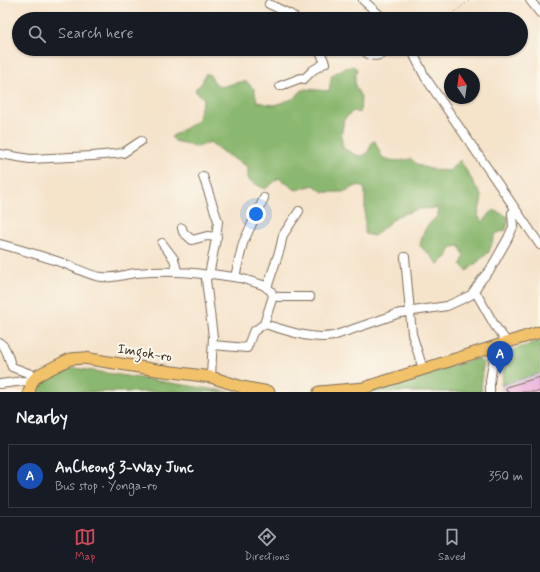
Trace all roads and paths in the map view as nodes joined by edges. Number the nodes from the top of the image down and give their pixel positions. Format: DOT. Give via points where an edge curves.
graph roads {
  1 [pos="363,0"];
  2 [pos="470,0"];
  3 [pos="530,0"];
  4 [pos="269,4"];
  5 [pos="286,12"];
  6 [pos="376,12"];
  7 [pos="455,12"];
  8 [pos="540,13"];
  9 [pos="322,56"];
  10 [pos="414,56"];
  11 [pos="280,86"];
  12 [pos="141,141"];
  13 [pos="0,154"];
  14 [pos="203,176"];
  15 [pos="264,198"];
  16 [pos="515,210"];
  17 [pos="299,211"];
  18 [pos="182,228"];
  19 [pos="217,237"];
  20 [pos="162,243"];
  21 [pos="0,244"];
  22 [pos="540,245"];
  23 [pos="405,257"];
  24 [pos="177,271"];
  25 [pos="209,275"];
  26 [pos="235,277"];
  27 [pos="267,288"];
  28 [pos="475,291"];
  29 [pos="273,296"];
  30 [pos="310,297"];
  31 [pos="411,311"];
  32 [pos="264,324"];
  33 [pos="540,332"];
  34 [pos="507,342"];
  35 [pos="0,343"];
  36 [pos="213,345"];
  37 [pos="496,345"];
  38 [pos="423,369"];
  39 [pos="211,377"];
  40 [pos="32,383"];
  41 [pos="0,384"];
  42 [pos="242,390"];
  43 [pos="269,392"];
  44 [pos="319,392"];
  45 [pos="490,392"];
  1 -- 6 [label="street"];
  2 -- 7 [label="path"];
  3 -- 8 [label="street"];
  4 -- 5 [label="street"];
  9 -- 11 [label="street" via="325,63 304,79"];
  10 -- 16 [label="street" via="425,77"];
  12 -- 13 [label="street" via="123,153 93,156 30,159"];
  14 -- 19 [label="street" via="218,221"];
  15 -- 26 [label="street" via="243,243"];
  16 -- 22 [label="street"];
  16 -- 28 [label="street" via="512,213 512,227 508,238 495,263"];
  17 -- 27 [label="street" via="283,235"];
  18 -- 19 [label="street" via="192,240 207,236"];
  19 -- 25 [label="street"];
  20 -- 24 [label="street" via="174,259"];
  21 -- 24 [label="street" via="102,277"];
  23 -- 31 [label="street"];
  24 -- 25 [label="street"];
  25 -- 26 [label="street"];
  25 -- 36 [label="street" via="206,280"];
  26 -- 27 [label="street"];
  27 -- 29 [label="street"];
  28 -- 31 [label="street" via="447,306"];
  28 -- 34 [label="street"];
  29 -- 30 [label="street"];
  29 -- 32 [label="street"];
  31 -- 32 [label="street" via="325,338 291,333"];
  31 -- 38 [label="street" via="412,334"];
  32 -- 36 [label="street" via="253,332 247,348"];
  33 -- 34 [label="main road"];
  34 -- 37 [label="main road"];
  35 -- 40 [label="street" via="7,351 12,367"];
  36 -- 39 [label="street"];
  37 -- 38 [label="main road"];
  37 -- 45 [label="street"];
  38 -- 44 [label="main road" via="364,388"];
  39 -- 40 [label="main road, Imgok-ro" via="84,358 70,359 46,370"];
  39 -- 42 [label="main road, Imgok-ro"];
  40 -- 41 [label="street" via="24,381"];
  42 -- 43 [label="main road, Imgok-ro"];
}
